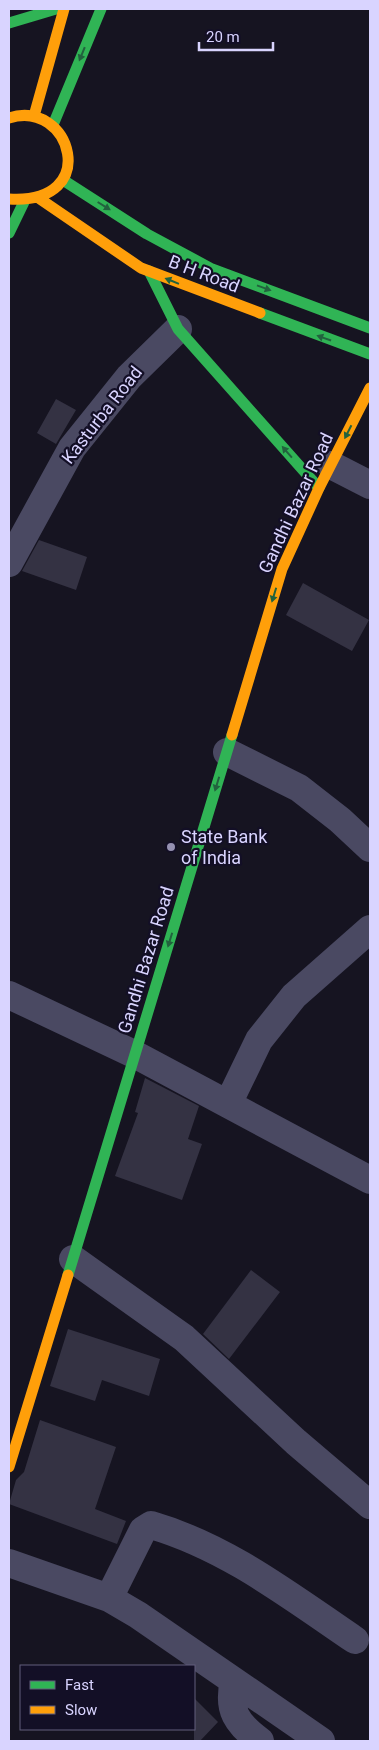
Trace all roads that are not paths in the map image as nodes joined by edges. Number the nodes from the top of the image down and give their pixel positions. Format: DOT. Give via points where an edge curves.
graph roads {
  1 [pos="56,9"];
  2 [pos="64,9"];
  3 [pos="101,9"];
  4 [pos="9,23"];
  5 [pos="26,113"];
  6 [pos="9,118"];
  7 [pos="53,125"];
  8 [pos="63,180"];
  9 [pos="9,199"];
  10 [pos="40,200"];
  11 [pos="24,202"];
  12 [pos="9,233"];
  13 [pos="148,271"];
  14 [pos="370,328"];
  15 [pos="178,329"];
  16 [pos="370,354"];
  17 [pos="370,388"];
  18 [pos="325,477"];
  19 [pos="370,485"];
  20 [pos="9,563"];
  21 [pos="227,752"];
  22 [pos="370,848"];
  23 [pos="370,928"];
  24 [pos="9,995"];
  25 [pos="136,1055"];
  26 [pos="228,1104"];
  27 [pos="370,1180"];
  28 [pos="73,1259"];
  29 [pos="9,1467"];
  30 [pos="370,1504"];
  31 [pos="9,1563"];
  32 [pos="109,1598"];
  33 [pos="355,1640"];
  34 [pos="234,1681"];
  35 [pos="260,1741"];
  36 [pos="321,1741"];
  1 -- 4 [label="main road"];
  2 -- 5 [label="main road"];
  3 -- 7 [label="main road, one-way"];
  5 -- 6 [label="main road"];
  5 -- 7 [label="main road"];
  7 -- 8 [label="main road" via="63,137 68,151 68,166"];
  8 -- 10 [label="main road"];
  8 -- 14 [label="main road, one-way" via="147,234 212,269"];
  9 -- 11 [label="main road"];
  10 -- 11 [label="main road"];
  10 -- 13 [label="main road, B H Road"];
  11 -- 12 [label="main road"];
  13 -- 15 [label="main road"];
  16 -- 13 [label="main road, B H Road, one-way"];
  18 -- 15 [label="main road, one-way"];
  15 -- 20 [label="street, Kasturba Road" via="129,377 72,448"];
  17 -- 18 [label="main road, Gandhi Bazar Road, one-way"];
  18 -- 19 [label="street"];
  18 -- 21 [label="main road, Gandhi Bazar Road, one-way" via="282,569"];
  21 -- 22 [label="street" via="299,788"];
  21 -- 25 [label="main road, Gandhi Bazar Road, one-way"];
  23 -- 26 [label="street" via="294,996 259,1040"];
  24 -- 25 [label="street"];
  25 -- 26 [label="street"];
  25 -- 28 [label="main road, Gandhi Bazar Road"];
  26 -- 27 [label="street"];
  28 -- 29 [label="main road, Gandhi Bazar Road"];
  28 -- 30 [label="street" via="184,1338 296,1442"];
  31 -- 32 [label="street"];
  32 -- 33 [label="street" via="144,1530 151,1524 245,1566"];
  32 -- 34 [label="street"];
  34 -- 35 [label="street" via="232,1691 236,1717 242,1728"];
  34 -- 36 [label="street"];
}
